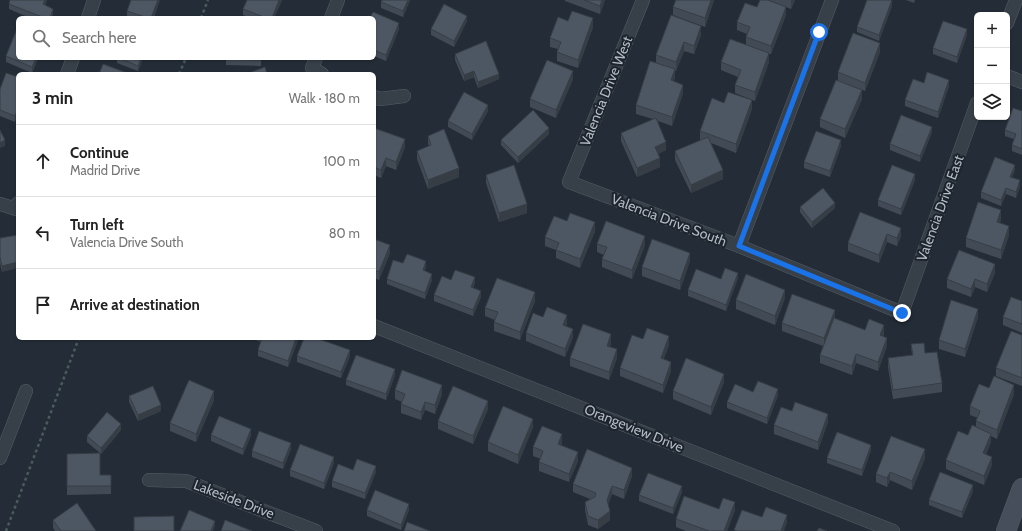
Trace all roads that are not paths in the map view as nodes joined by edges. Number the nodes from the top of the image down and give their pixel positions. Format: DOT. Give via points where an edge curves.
graph roads {
  1 [pos="94,0"];
  2 [pos="338,0"];
  3 [pos="643,0"];
  4 [pos="832,0"];
  5 [pos="1016,0"];
  6 [pos="1010,15"];
  7 [pos="89,16"];
  8 [pos="332,16"];
  9 [pos="72,60"];
  10 [pos="68,72"];
  11 [pos="1010,77"];
  12 [pos="1022,82"];
  13 [pos="404,96"];
  14 [pos="376,98"];
  15 [pos="974,111"];
  16 [pos="569,182"];
  17 [pos="0,204"];
  18 [pos="16,206"];
  19 [pos="739,246"];
  20 [pos="902,313"];
  21 [pos="376,327"];
  22 [pos="26,391"];
  23 [pos="0,458"];
  24 [pos="149,480"];
  25 [pos="1022,488"];
  26 [pos="316,531"];
  27 [pos="893,531"];
  28 [pos="1006,531"];
  1 -- 7 [label="street"];
  2 -- 8 [label="street"];
  3 -- 16 [label="street, Valencia Drive West"];
  4 -- 19 [label="street"];
  5 -- 6 [label="street"];
  9 -- 10 [label="street"];
  11 -- 12 [label="street"];
  13 -- 14 [label="street"];
  15 -- 20 [label="street, Valencia Drive East"];
  16 -- 19 [label="street, Valencia Drive South"];
  17 -- 18 [label="street"];
  19 -- 20 [label="street, Valencia Drive South"];
  21 -- 27 [label="street, Orangeview Drive"];
  22 -- 23 [label="street"];
  24 -- 26 [label="street, Lakeside Drive" via="186,481"];
  25 -- 28 [label="main road"];
}
